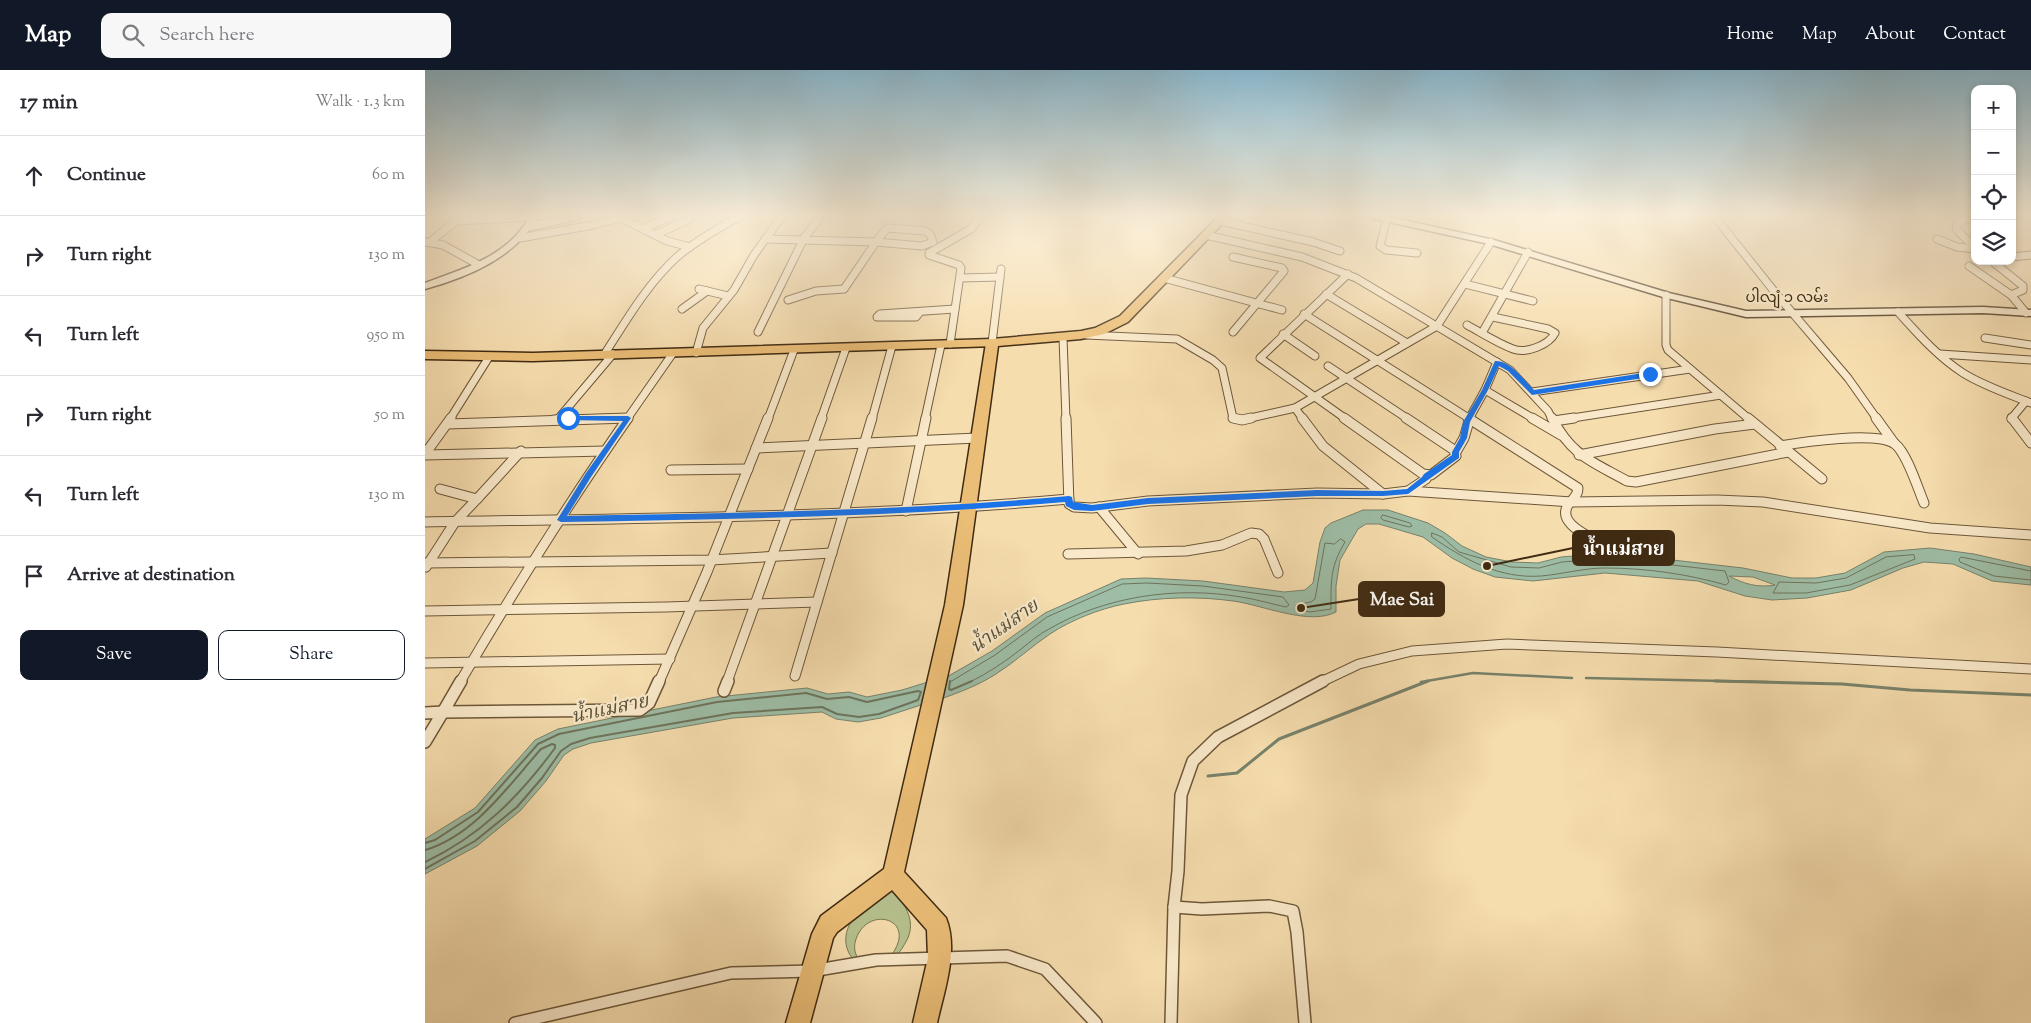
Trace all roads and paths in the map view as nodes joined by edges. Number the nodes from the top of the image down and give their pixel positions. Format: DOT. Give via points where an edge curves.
graph roads {
  1 [pos="471,260"];
  2 [pos="487,260"];
  3 [pos="674,260"];
  4 [pos="751,260"];
  5 [pos="793,260"];
  6 [pos="863,260"];
  7 [pos="945,260"];
  8 [pos="1182,260"];
  9 [pos="1248,260"];
  10 [pos="1308,260"];
  11 [pos="1480,260"];
  12 [pos="1522,260"];
  13 [pos="1554,260"];
  14 [pos="1750,260"];
  15 [pos="479,265"];
  16 [pos="1997,265"];
  17 [pos="1969,266"];
  18 [pos="1001,269"];
  19 [pos="1348,274"];
  20 [pos="1000,277"];
  21 [pos="960,278"];
  22 [pos="1165,278"];
  23 [pos="1465,284"];
  24 [pos="425,286"];
  25 [pos="699,289"];
  26 [pos="707,291"];
  27 [pos="1326,294"];
  28 [pos="1505,294"];
  29 [pos="1666,295"];
  30 [pos="728,296"];
  31 [pos="2011,296"];
  32 [pos="789,300"];
  33 [pos="1533,301"];
  34 [pos="1257,303"];
  35 [pos="682,308"];
  36 [pos="955,309"];
  37 [pos="1282,310"];
  38 [pos="920,312"];
  39 [pos="1898,312"];
  40 [pos="2029,313"];
  41 [pos="1304,314"];
  42 [pos="1795,314"];
  43 [pos="1493,318"];
  44 [pos="1467,325"];
  45 [pos="1437,326"];
  46 [pos="758,332"];
  47 [pos="1233,332"];
  48 [pos="1482,333"];
  49 [pos="1283,334"];
  50 [pos="1082,335"];
  51 [pos="1063,338"];
  52 [pos="1985,338"];
  53 [pos="1407,343"];
  54 [pos="946,344"];
  55 [pos="992,344"];
  56 [pos="2031,345"];
  57 [pos="893,346"];
  58 [pos="846,348"];
  59 [pos="794,350"];
  60 [pos="673,353"];
  61 [pos="696,353"];
  62 [pos="425,354"];
  63 [pos="1939,354"];
  64 [pos="608,355"];
  65 [pos="1315,356"];
  66 [pos="489,357"];
  67 [pos="1377,360"];
  68 [pos="2031,360"];
  69 [pos="1497,362"];
  70 [pos="1328,366"];
  71 [pos="1689,369"];
  72 [pos="1346,378"];
  73 [pos="1485,390"];
  74 [pos="1532,392"];
  75 [pos="1721,395"];
  76 [pos="1315,398"];
  77 [pos="2029,402"];
  78 [pos="1295,408"];
  79 [pos="628,418"];
  80 [pos="557,419"];
  81 [pos="1469,419"];
  82 [pos="1554,421"];
  83 [pos="447,424"];
  84 [pos="1755,424"];
  85 [pos="1561,435"];
  86 [pos="977,438"];
  87 [pos="921,441"];
  88 [pos="1894,443"];
  89 [pos="2031,443"];
  90 [pos="867,444"];
  91 [pos="812,446"];
  92 [pos="1780,446"];
  93 [pos="757,448"];
  94 [pos="521,451"];
  95 [pos="605,451"];
  96 [pos="1456,452"];
  97 [pos="1788,452"];
  98 [pos="425,454"];
  99 [pos="1579,455"];
  100 [pos="748,469"];
  101 [pos="671,470"];
  102 [pos="1427,476"];
  103 [pos="1822,479"];
  104 [pos="440,489"];
  105 [pos="1408,491"];
  106 [pos="1383,494"];
  107 [pos="1069,498"];
  108 [pos="477,500"];
  109 [pos="1572,502"];
  110 [pos="1924,503"];
  111 [pos="1099,507"];
  112 [pos="968,508"];
  113 [pos="906,511"];
  114 [pos="845,514"];
  115 [pos="729,516"];
  116 [pos="788,516"];
  117 [pos="561,520"];
  118 [pos="425,522"];
  119 [pos="455,522"];
  120 [pos="2031,535"];
  121 [pos="1593,539"];
  122 [pos="832,553"];
  123 [pos="1068,554"];
  124 [pos="1138,554"];
  125 [pos="773,557"];
  126 [pos="711,560"];
  127 [pos="533,563"];
  128 [pos="426,565"];
  129 [pos="1278,573"];
  130 [pos="817,602"];
  131 [pos="755,605"];
  132 [pos="693,606"];
  133 [pos="425,610"];
  134 [pos="503,610"];
  135 [pos="669,659"];
  136 [pos="474,661"];
  137 [pos="425,663"];
  138 [pos="2031,669"];
  139 [pos="795,676"];
  140 [pos="724,691"];
  141 [pos="443,712"];
  142 [pos="425,713"];
  143 [pos="425,742"];
  144 [pos="917,771"];
  145 [pos="893,875"];
  146 [pos="1174,907"];
  147 [pos="939,958"];
  148 [pos="812,971"];
  149 [pos="515,1023"];
  150 [pos="797,1023"];
  151 [pos="925,1023"];
  152 [pos="1096,1023"];
  153 [pos="1171,1023"];
  154 [pos="1305,1023"];
  1 -- 15 [label="street"];
  2 -- 15 [label="street"];
  3 -- 64 [label="street" via="639,301"];
  4 -- 30 [label="street"];
  5 -- 46 [label="street"];
  6 -- 32 [label="street" via="844,289 816,290"];
  7 -- 21 [label="street" via="959,265"];
  8 -- 22 [label="highway"];
  9 -- 34 [label="street" via="1284,271"];
  10 -- 19 [label="street"];
  11 -- 23 [label="street"];
  12 -- 28 [label="street"];
  13 -- 29 [label="street, ပါလျံ ၁ လမ်း"];
  14 -- 42 [label="street"];
  15 -- 24 [label="street"];
  16 -- 31 [label="street" via="2023,286 2023,290"];
  17 -- 31 [label="street"];
  18 -- 20 [label="street"];
  19 -- 27 [label="street"];
  19 -- 45 [label="street"];
  20 -- 21 [label="street"];
  20 -- 55 [label="street"];
  21 -- 36 [label="street"];
  22 -- 34 [label="street"];
  22 -- 50 [label="highway" via="1124,319"];
  23 -- 28 [label="street"];
  23 -- 45 [label="street"];
  25 -- 26 [label="street"];
  26 -- 30 [label="street"];
  26 -- 35 [label="street"];
  27 -- 41 [label="street"];
  27 -- 53 [label="street"];
  28 -- 33 [label="street"];
  28 -- 43 [label="street"];
  29 -- 42 [label="street, ပါလျံ ၁ လမ်း" via="1746,314"];
  29 -- 71 [label="street" via="1666,344"];
  30 -- 61 [label="street" via="703,328"];
  31 -- 40 [label="street"];
  34 -- 37 [label="street"];
  34 -- 47 [label="street"];
  36 -- 38 [label="street"];
  36 -- 54 [label="street"];
  38 -- 38 [label="street" via="880,314 877,317 916,317"];
  39 -- 40 [label="street, ပါလျံ ၁ လမ်း" via="1983,310"];
  39 -- 42 [label="street, ပါလျံ ၁ လမ်း"];
  39 -- 63 [label="street"];
  41 -- 49 [label="street"];
  41 -- 67 [label="street"];
  42 -- 88 [label="street"];
  43 -- 48 [label="street"];
  43 -- 48 [label="street" via="1555,333 1549,342 1519,350"];
  44 -- 48 [label="street"];
  45 -- 53 [label="street"];
  45 -- 69 [label="street"];
  49 -- 65 [label="street"];
  49 -- 76 [label="street" via="1260,358"];
  50 -- 51 [label="highway"];
  50 -- 78 [label="street" via="1177,340 1222,368 1230,409 1236,420"];
  51 -- 55 [label="highway"];
  51 -- 107 [label="street"];
  52 -- 56 [label="street"];
  53 -- 67 [label="street"];
  54 -- 55 [label="main road"];
  54 -- 57 [label="main road"];
  54 -- 87 [label="street"];
  55 -- 86 [label="highway"];
  57 -- 58 [label="main road"];
  57 -- 90 [label="street"];
  58 -- 59 [label="main road"];
  58 -- 91 [label="street"];
  59 -- 61 [label="main road"];
  59 -- 93 [label="street"];
  60 -- 61 [label="main road"];
  60 -- 64 [label="main road"];
  60 -- 79 [label="street"];
  62 -- 66 [label="main road"];
  63 -- 68 [label="street"];
  63 -- 77 [label="street" via="1974,379"];
  64 -- 66 [label="main road"];
  64 -- 80 [label="street"];
  66 -- 83 [label="street"];
  67 -- 72 [label="street"];
  67 -- 81 [label="street"];
  69 -- 73 [label="street"];
  69 -- 74 [label="street"];
  70 -- 72 [label="street"];
  71 -- 74 [label="street"];
  71 -- 75 [label="street"];
  72 -- 76 [label="street"];
  72 -- 96 [label="street"];
  73 -- 81 [label="street"];
  73 -- 85 [label="street"];
  74 -- 82 [label="street"];
  75 -- 82 [label="street"];
  75 -- 84 [label="street"];
  76 -- 78 [label="street"];
  76 -- 102 [label="street"];
  77 -- 89 [label="street" via="2011,419"];
  78 -- 106 [label="street" via="1323,446"];
  79 -- 80 [label="street"];
  79 -- 95 [label="street"];
  80 -- 83 [label="street"];
  81 -- 96 [label="street"];
  81 -- 109 [label="street" via="1578,488"];
  82 -- 85 [label="street"];
  83 -- 98 [label="street"];
  84 -- 92 [label="street"];
  84 -- 99 [label="street"];
  85 -- 99 [label="street"];
  86 -- 87 [label="street"];
  86 -- 112 [label="highway"];
  87 -- 90 [label="street"];
  87 -- 113 [label="street"];
  88 -- 92 [label="street" via="1827,439"];
  88 -- 110 [label="street" via="1899,447"];
  90 -- 91 [label="street"];
  90 -- 114 [label="street"];
  91 -- 93 [label="street"];
  91 -- 116 [label="street"];
  92 -- 97 [label="street"];
  93 -- 100 [label="street"];
  94 -- 95 [label="street"];
  94 -- 98 [label="street"];
  94 -- 108 [label="street"];
  95 -- 117 [label="street"];
  96 -- 102 [label="street" via="1456,456"];
  97 -- 99 [label="street" via="1637,482 1627,481"];
  97 -- 103 [label="street"];
  100 -- 101 [label="street"];
  100 -- 115 [label="street"];
  102 -- 105 [label="street"];
  104 -- 108 [label="street"];
  105 -- 106 [label="street"];
  105 -- 109 [label="street"];
  106 -- 111 [label="street" via="1287,494 1148,501"];
  107 -- 111 [label="street" via="1069,504 1074,507"];
  107 -- 112 [label="street"];
  108 -- 119 [label="street"];
  109 -- 120 [label="street" via="1763,502 1930,528"];
  109 -- 121 [label="street" via="1567,507 1568,520"];
  111 -- 124 [label="street"];
  112 -- 113 [label="street"];
  112 -- 144 [label="highway" via="954,605"];
  113 -- 114 [label="street"];
  114 -- 116 [label="street"];
  114 -- 122 [label="street"];
  115 -- 116 [label="street"];
  115 -- 117 [label="street"];
  115 -- 126 [label="street"];
  116 -- 125 [label="street"];
  117 -- 119 [label="street"];
  117 -- 127 [label="street"];
  118 -- 119 [label="street"];
  119 -- 128 [label="street"];
  122 -- 125 [label="street"];
  122 -- 130 [label="street"];
  123 -- 124 [label="street"];
  124 -- 129 [label="street" via="1186,551 1222,545 1244,534 1259,534"];
  125 -- 126 [label="street"];
  125 -- 131 [label="street"];
  126 -- 127 [label="street"];
  126 -- 132 [label="street"];
  127 -- 128 [label="street"];
  127 -- 134 [label="street"];
  130 -- 131 [label="street"];
  130 -- 139 [label="street"];
  131 -- 132 [label="street"];
  131 -- 140 [label="street"];
  132 -- 134 [label="street"];
  132 -- 135 [label="street"];
  133 -- 134 [label="street"];
  134 -- 136 [label="street"];
  135 -- 136 [label="street"];
  135 -- 141 [label="street" via="649,703 640,710"];
  136 -- 137 [label="street"];
  136 -- 141 [label="street"];
  138 -- 146 [label="street" via="1507,644 1412,651 1359,664 1218,737 1193,761 1181,795"];
  141 -- 142 [label="street"];
  141 -- 143 [label="street"];
  144 -- 145 [label="highway"];
  145 -- 147 [label="highway" via="938,926"];
  145 -- 148 [label="highway" via="829,924"];
  146 -- 153 [label="street"];
  146 -- 154 [label="street" via="1202,910 1269,906 1293,911"];
  147 -- 148 [label="street" via="876,960"];
  147 -- 151 [label="highway"];
  147 -- 152 [label="street" via="1007,956 1025,960 1045,969"];
  148 -- 149 [label="street" via="731,973"];
  148 -- 150 [label="highway"];
}
